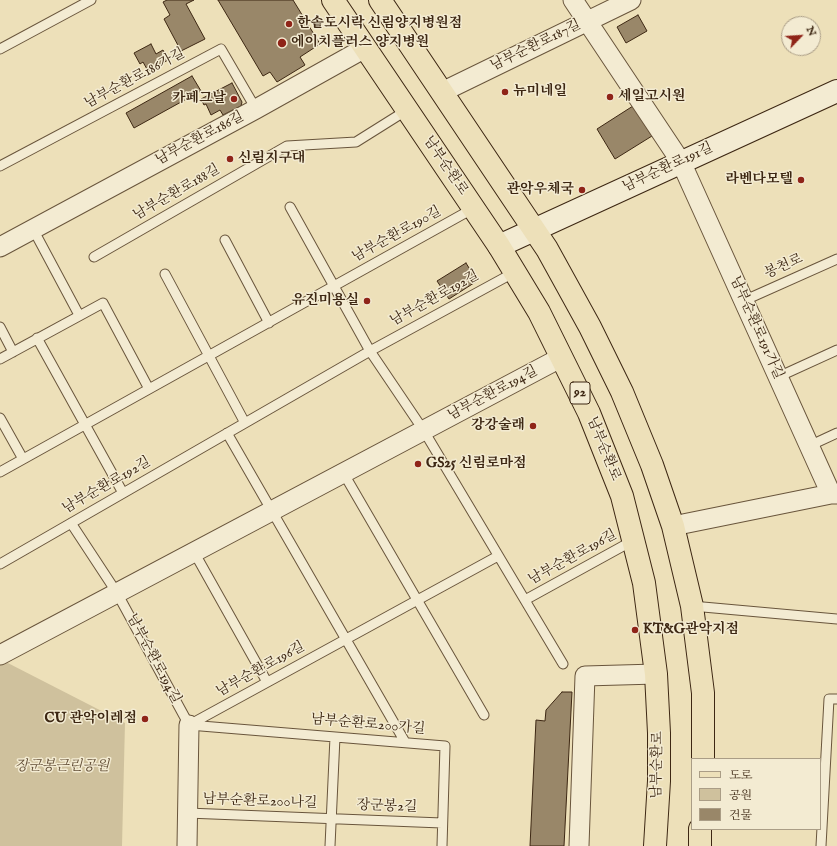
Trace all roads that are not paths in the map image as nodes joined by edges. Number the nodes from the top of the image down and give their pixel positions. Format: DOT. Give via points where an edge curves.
graph roads {
  1 [pos="91,0"];
  2 [pos="333,0"];
  3 [pos="380,0"];
  4 [pos="574,0"];
  5 [pos="631,0"];
  6 [pos="587,21"];
  7 [pos="365,48"];
  8 [pos="0,49"];
  9 [pos="837,91"];
  10 [pos="442,92"];
  11 [pos="256,109"];
  12 [pos="408,110"];
  13 [pos="681,162"];
  14 [pos="0,166"];
  15 [pos="290,207"];
  16 [pos="474,208"];
  17 [pos="33,229"];
  18 [pos="535,229"];
  19 [pos="225,240"];
  20 [pos="499,246"];
  21 [pos="0,247"];
  22 [pos="94,257"];
  23 [pos="837,259"];
  24 [pos="515,272"];
  25 [pos="165,274"];
  26 [pos="334,286"];
  27 [pos="743,301"];
  28 [pos="79,315"];
  29 [pos="269,323"];
  30 [pos="0,327"];
  31 [pos="37,338"];
  32 [pos="370,350"];
  33 [pos="837,350"];
  34 [pos="13,352"];
  35 [pos="209,356"];
  36 [pos="562,357"];
  37 [pos="0,359"];
  38 [pos="778,376"];
  39 [pos="149,389"];
  40 [pos="0,418"];
  41 [pos="245,423"];
  42 [pos="85,425"];
  43 [pos="424,431"];
  44 [pos="227,433"];
  45 [pos="837,433"];
  46 [pos="809,446"];
  47 [pos="24,459"];
  48 [pos="0,472"];
  49 [pos="344,474"];
  50 [pos="123,493"];
  51 [pos="834,494"];
  52 [pos="272,511"];
  53 [pos="71,523"];
  54 [pos="673,526"];
  55 [pos="634,540"];
  56 [pos="194,552"];
  57 [pos="498,556"];
  58 [pos="1,560"];
  59 [pos="117,593"];
  60 [pos="417,600"];
  61 [pos="525,600"];
  62 [pos="692,606"];
  63 [pos="837,620"];
  64 [pos="346,639"];
  65 [pos="0,655"];
  66 [pos="563,664"];
  67 [pos="656,674"];
  68 [pos="267,682"];
  69 [pos="833,699"];
  70 [pos="484,715"];
  71 [pos="189,725"];
  72 [pos="335,737"];
  73 [pos="405,742"];
  74 [pos="703,758"];
  75 [pos="187,813"];
  76 [pos="331,819"];
  77 [pos="442,823"];
  78 [pos="700,830"];
  79 [pos="187,846"];
  80 [pos="330,846"];
  81 [pos="442,846"];
  82 [pos="579,846"];
  83 [pos="655,846"];
  84 [pos="700,846"];
  85 [pos="821,846"];
  1 -- 8 [label="lane"];
  2 -- 7 [label="main road, 남부순환로 / 92"];
  3 -- 10 [label="main road"];
  4 -- 6 [label="street, 남부순환로191가길"];
  5 -- 6 [label="street, 남부순환로187길"];
  6 -- 10 [label="street, 남부순환로187길"];
  6 -- 13 [label="street, 남부순환로191가길"];
  7 -- 11 [label="street, 남부순환로186길"];
  7 -- 12 [label="main road, 남부순환로 / 92"];
  9 -- 13 [label="street, 남부순환로191길"];
  10 -- 18 [label="main road"];
  11 -- 14 [label="lane, 남부순환로186가길" via="221,49"];
  11 -- 17 [label="street, 남부순환로186길"];
  12 -- 16 [label="main road, 남부순환로 / 92"];
  12 -- 22 [label="lane, 남부순환로188길" via="356,142 287,146"];
  13 -- 18 [label="street, 남부순환로191길"];
  13 -- 27 [label="street, 남부순환로191가길"];
  15 -- 26 [label="lane"];
  16 -- 20 [label="main road, 남부순환로 / 92"];
  16 -- 26 [label="lane, 남부순환로190길"];
  17 -- 21 [label="street, 남부순환로186길"];
  17 -- 28 [label="lane"];
  18 -- 20 [label="street, 남부순환로191길"];
  18 -- 54 [label="main road" via="590,327 622,392 652,465"];
  19 -- 29 [label="lane"];
  20 -- 24 [label="main road, 남부순환로 / 92"];
  23 -- 27 [label="lane, 봉천로"];
  24 -- 32 [label="lane, 남부순환로192길"];
  24 -- 36 [label="main road, 남부순환로 / 92"];
  25 -- 35 [label="lane"];
  26 -- 29 [label="lane, 남부순환로190길"];
  26 -- 32 [label="lane"];
  27 -- 38 [label="street, 남부순환로191가길"];
  28 -- 31 [label="lane"];
  28 -- 39 [label="lane" via="103,302"];
  29 -- 35 [label="lane, 남부순환로190길"];
  30 -- 34 [label="lane"];
  31 -- 34 [label="lane"];
  31 -- 42 [label="lane"];
  32 -- 41 [label="lane, 남부순환로192길"];
  32 -- 43 [label="lane"];
  33 -- 38 [label="lane"];
  34 -- 37 [label="lane"];
  35 -- 39 [label="lane, 남부순환로190길"];
  35 -- 41 [label="lane"];
  36 -- 43 [label="street, 남부순환로194길"];
  36 -- 55 [label="main road, 남부순환로 / 92" via="604,449 622,496"];
  38 -- 46 [label="street, 남부순환로191가길"];
  39 -- 42 [label="lane, 남부순환로190길"];
  40 -- 47 [label="lane"];
  41 -- 44 [label="lane, 남부순환로192길"];
  42 -- 47 [label="lane, 남부순환로190길"];
  42 -- 50 [label="lane"];
  43 -- 49 [label="street, 남부순환로194길"];
  43 -- 57 [label="lane"];
  44 -- 50 [label="lane, 남부순환로192길"];
  44 -- 52 [label="lane"];
  45 -- 46 [label="lane"];
  46 -- 51 [label="street, 남부순환로191가길"];
  47 -- 48 [label="lane, 남부순환로190길"];
  49 -- 52 [label="street, 남부순환로194길"];
  49 -- 60 [label="lane"];
  50 -- 53 [label="lane, 남부순환로192길"];
  51 -- 54 [label="street"];
  52 -- 56 [label="street, 남부순환로194길"];
  52 -- 64 [label="lane"];
  53 -- 58 [label="lane, 남부순환로192길"];
  53 -- 59 [label="lane, 남부순환로194길"];
  54 -- 62 [label="main road"];
  55 -- 61 [label="lane, 남부순환로196길"];
  55 -- 67 [label="main road, 남부순환로 / 92" via="644,583"];
  56 -- 59 [label="street, 남부순환로194길"];
  56 -- 68 [label="lane"];
  57 -- 60 [label="lane, 남부순환로196길"];
  57 -- 61 [label="lane, 남부순환로196길"];
  59 -- 65 [label="street, 남부순환로194길"];
  59 -- 71 [label="lane, 남부순환로194길"];
  60 -- 64 [label="lane, 남부순환로196길"];
  60 -- 70 [label="lane"];
  61 -- 66 [label="lane, 남부순환로196길"];
  62 -- 63 [label="lane"];
  62 -- 74 [label="main road" via="703,693"];
  64 -- 68 [label="lane, 남부순환로196길"];
  64 -- 73 [label="lane"];
  67 -- 82 [label="street" via="585,676"];
  67 -- 83 [label="main road, 남부순환로 / 92" via="659,760"];
  68 -- 71 [label="lane, 남부순환로196길"];
  69 -- 85 [label="lane"];
  71 -- 72 [label="lane, 남부순환로200가길"];
  71 -- 75 [label="street"];
  72 -- 73 [label="lane, 남부순환로200가길"];
  72 -- 76 [label="lane, 남부순환로200나길"];
  73 -- 77 [label="lane, 남부순환로200가길" via="445,746"];
  75 -- 76 [label="lane, 남부순환로200나길"];
  75 -- 79 [label="street"];
  76 -- 77 [label="lane, 장군봉2길"];
  76 -- 80 [label="lane, 남부순환로200나길"];
  77 -- 81 [label="lane, 남부순환로200가길"];
  78 -- 84 [label="main road"];
}
